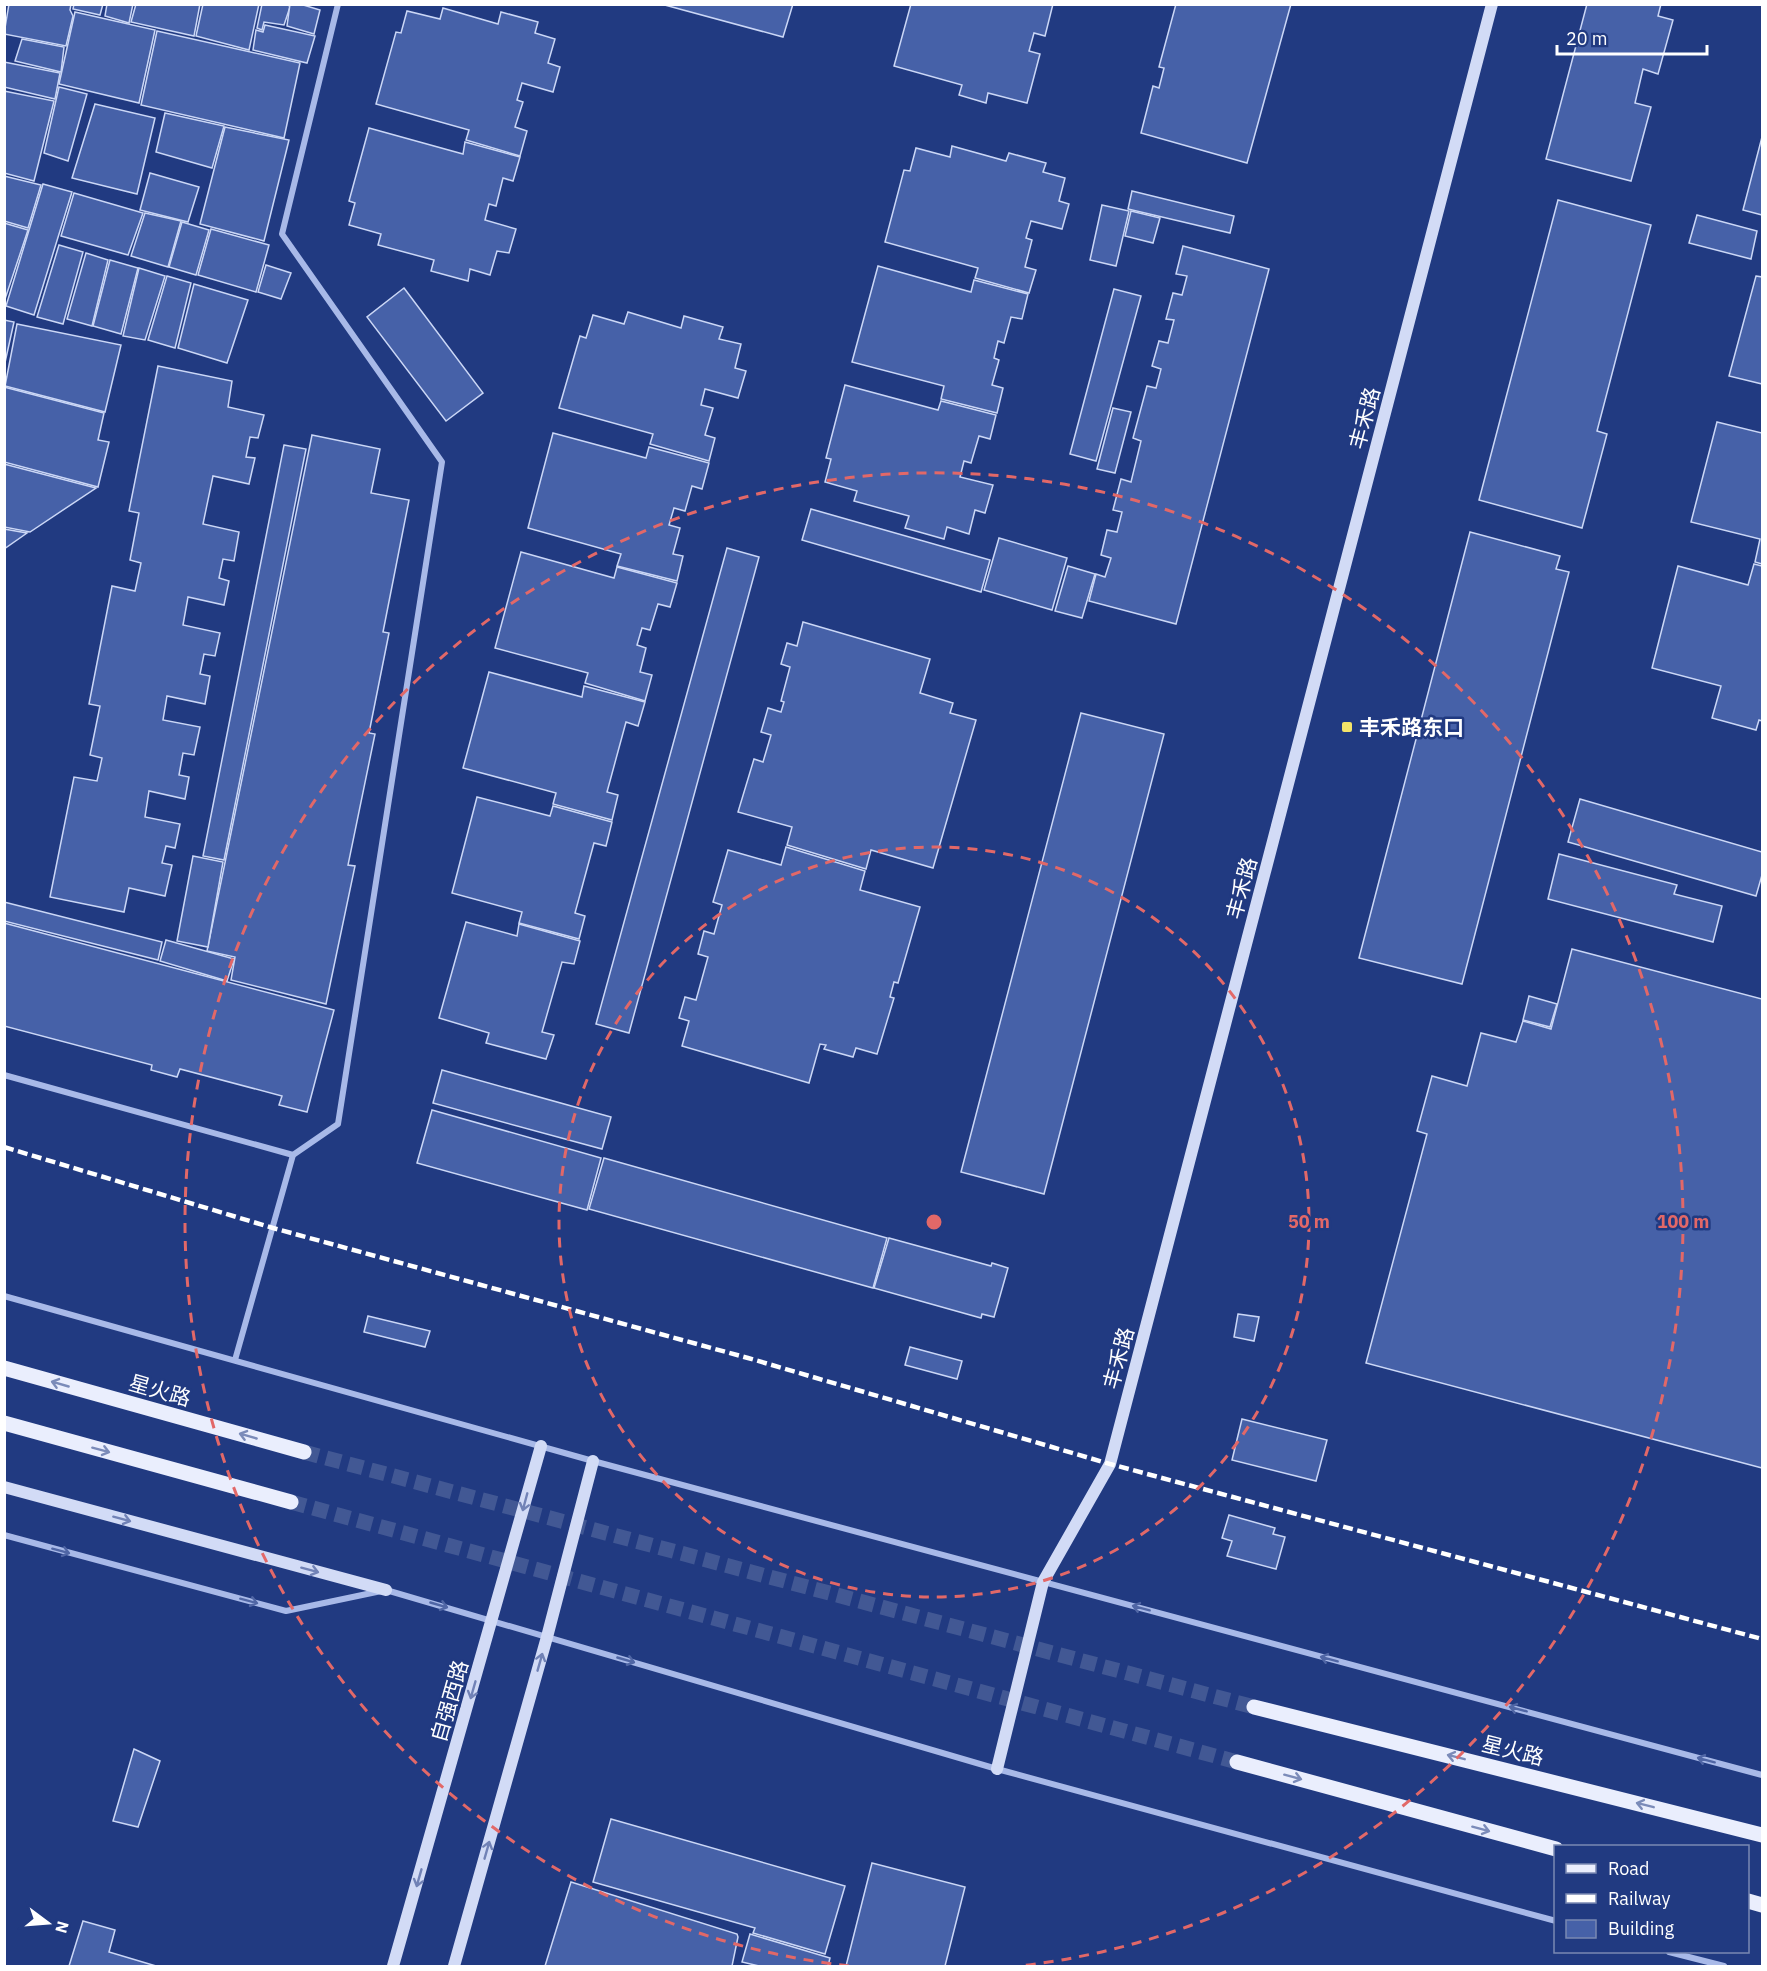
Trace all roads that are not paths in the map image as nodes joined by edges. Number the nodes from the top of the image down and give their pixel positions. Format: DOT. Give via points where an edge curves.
graph roads {
  1 [pos="338,4"];
  2 [pos="1492,4"];
  3 [pos="4,1075"];
  4 [pos="293,1155"];
  5 [pos="4,1296"];
  6 [pos="235,1360"];
  7 [pos="4,1368"];
  8 [pos="4,1423"];
  9 [pos="541,1446"];
  10 [pos="304,1452"];
  11 [pos="593,1461"];
  12 [pos="4,1487"];
  13 [pos="291,1502"];
  14 [pos="4,1535"];
  15 [pos="1043,1582"];
  16 [pos="386,1590"];
  17 [pos="493,1621"];
  18 [pos="547,1636"];
  19 [pos="1254,1707"];
  20 [pos="1237,1762"];
  21 [pos="997,1769"];
  22 [pos="1762,1775"];
  23 [pos="1762,1835"];
  24 [pos="1554,1848"];
  25 [pos="1554,1920"];
  26 [pos="1673,1953"];
  27 [pos="393,1966"];
  28 [pos="454,1966"];
  29 [pos="1724,1966"];
  1 -- 4 [label="street" via="282,234 442,462 338,1124"];
  2 -- 15 [label="main road, 丰禾路" via="1110,1464"];
  3 -- 4 [label="street"];
  4 -- 6 [label="street"];
  5 -- 6 [label="street"];
  6 -- 9 [label="street"];
  10 -- 7 [label="main road, 星火路, one-way"];
  8 -- 13 [label="main road, one-way"];
  9 -- 11 [label="street"];
  9 -- 17 [label="main road, 自强西路, one-way"];
  11 -- 15 [label="street"];
  11 -- 18 [label="main road"];
  12 -- 16 [label="main road, one-way"];
  14 -- 16 [label="street, one-way" via="286,1611"];
  15 -- 21 [label="main road, 丰禾路"];
  22 -- 15 [label="street, one-way"];
  16 -- 17 [label="street, one-way"];
  17 -- 18 [label="street"];
  17 -- 27 [label="main road, 自强西路, one-way"];
  18 -- 21 [label="street, one-way"];
  28 -- 18 [label="main road, one-way"];
  23 -- 19 [label="main road, 星火路, one-way"];
  20 -- 24 [label="main road, one-way"];
  21 -- 25 [label="street"];
  26 -- 29 [label="street"];
}
